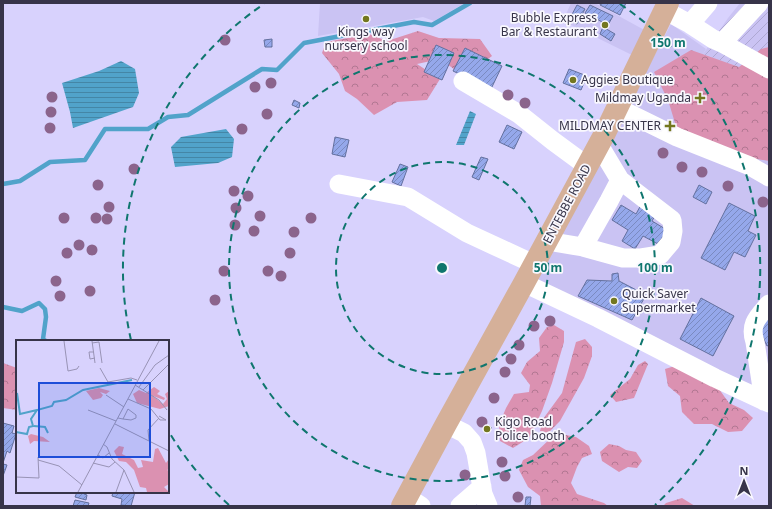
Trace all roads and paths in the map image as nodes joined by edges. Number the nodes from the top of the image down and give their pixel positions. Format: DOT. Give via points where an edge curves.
graph roads {
  1 [pos="708,3"];
  2 [pos="759,3"];
  3 [pos="666,7"];
  4 [pos="690,24"];
  5 [pos="722,43"];
  6 [pos="769,69"];
  7 [pos="463,81"];
  8 [pos="618,108"];
  9 [pos="599,144"];
  10 [pos="587,166"];
  11 [pos="769,177"];
  12 [pos="620,180"];
  13 [pos="339,184"];
  14 [pos="547,241"];
  15 [pos="583,247"];
  16 [pos="529,274"];
  17 [pos="769,304"];
  18 [pos="766,402"];
  19 [pos="446,424"];
  20 [pos="482,487"];
  21 [pos="410,503"];
  22 [pos="460,506"];
  23 [pos="488,506"];
  1 -- 4 [label="street"];
  2 -- 5 [label="street"];
  3 -- 4 [label="street"];
  3 -- 8 [label="main road, ENTEBBE ROAD"];
  4 -- 5 [label="street"];
  5 -- 6 [label="street"];
  7 -- 10 [label="street" via="519,114"];
  8 -- 9 [label="main road, ENTEBBE ROAD"];
  8 -- 11 [label="street" via="665,132 750,166"];
  9 -- 10 [label="main road, ENTEBBE ROAD"];
  9 -- 12 [label="street"];
  10 -- 14 [label="main road, ENTEBBE ROAD"];
  12 -- 15 [label="street"];
  12 -- 15 [label="street" via="672,220 671,242 660,255 641,258 623,258"];
  13 -- 16 [label="street" via="408,197"];
  14 -- 15 [label="street"];
  14 -- 16 [label="main road, ENTEBBE ROAD"];
  16 -- 18 [label="street" via="598,318"];
  16 -- 19 [label="main road, ENTEBBE ROAD"];
  17 -- 18 [label="street" via="755,321 752,335"];
  19 -- 20 [label="street" via="464,433 472,442"];
  19 -- 21 [label="main road, ENTEBBE ROAD"];
  20 -- 22 [label="street"];
  20 -- 23 [label="street"];
}
